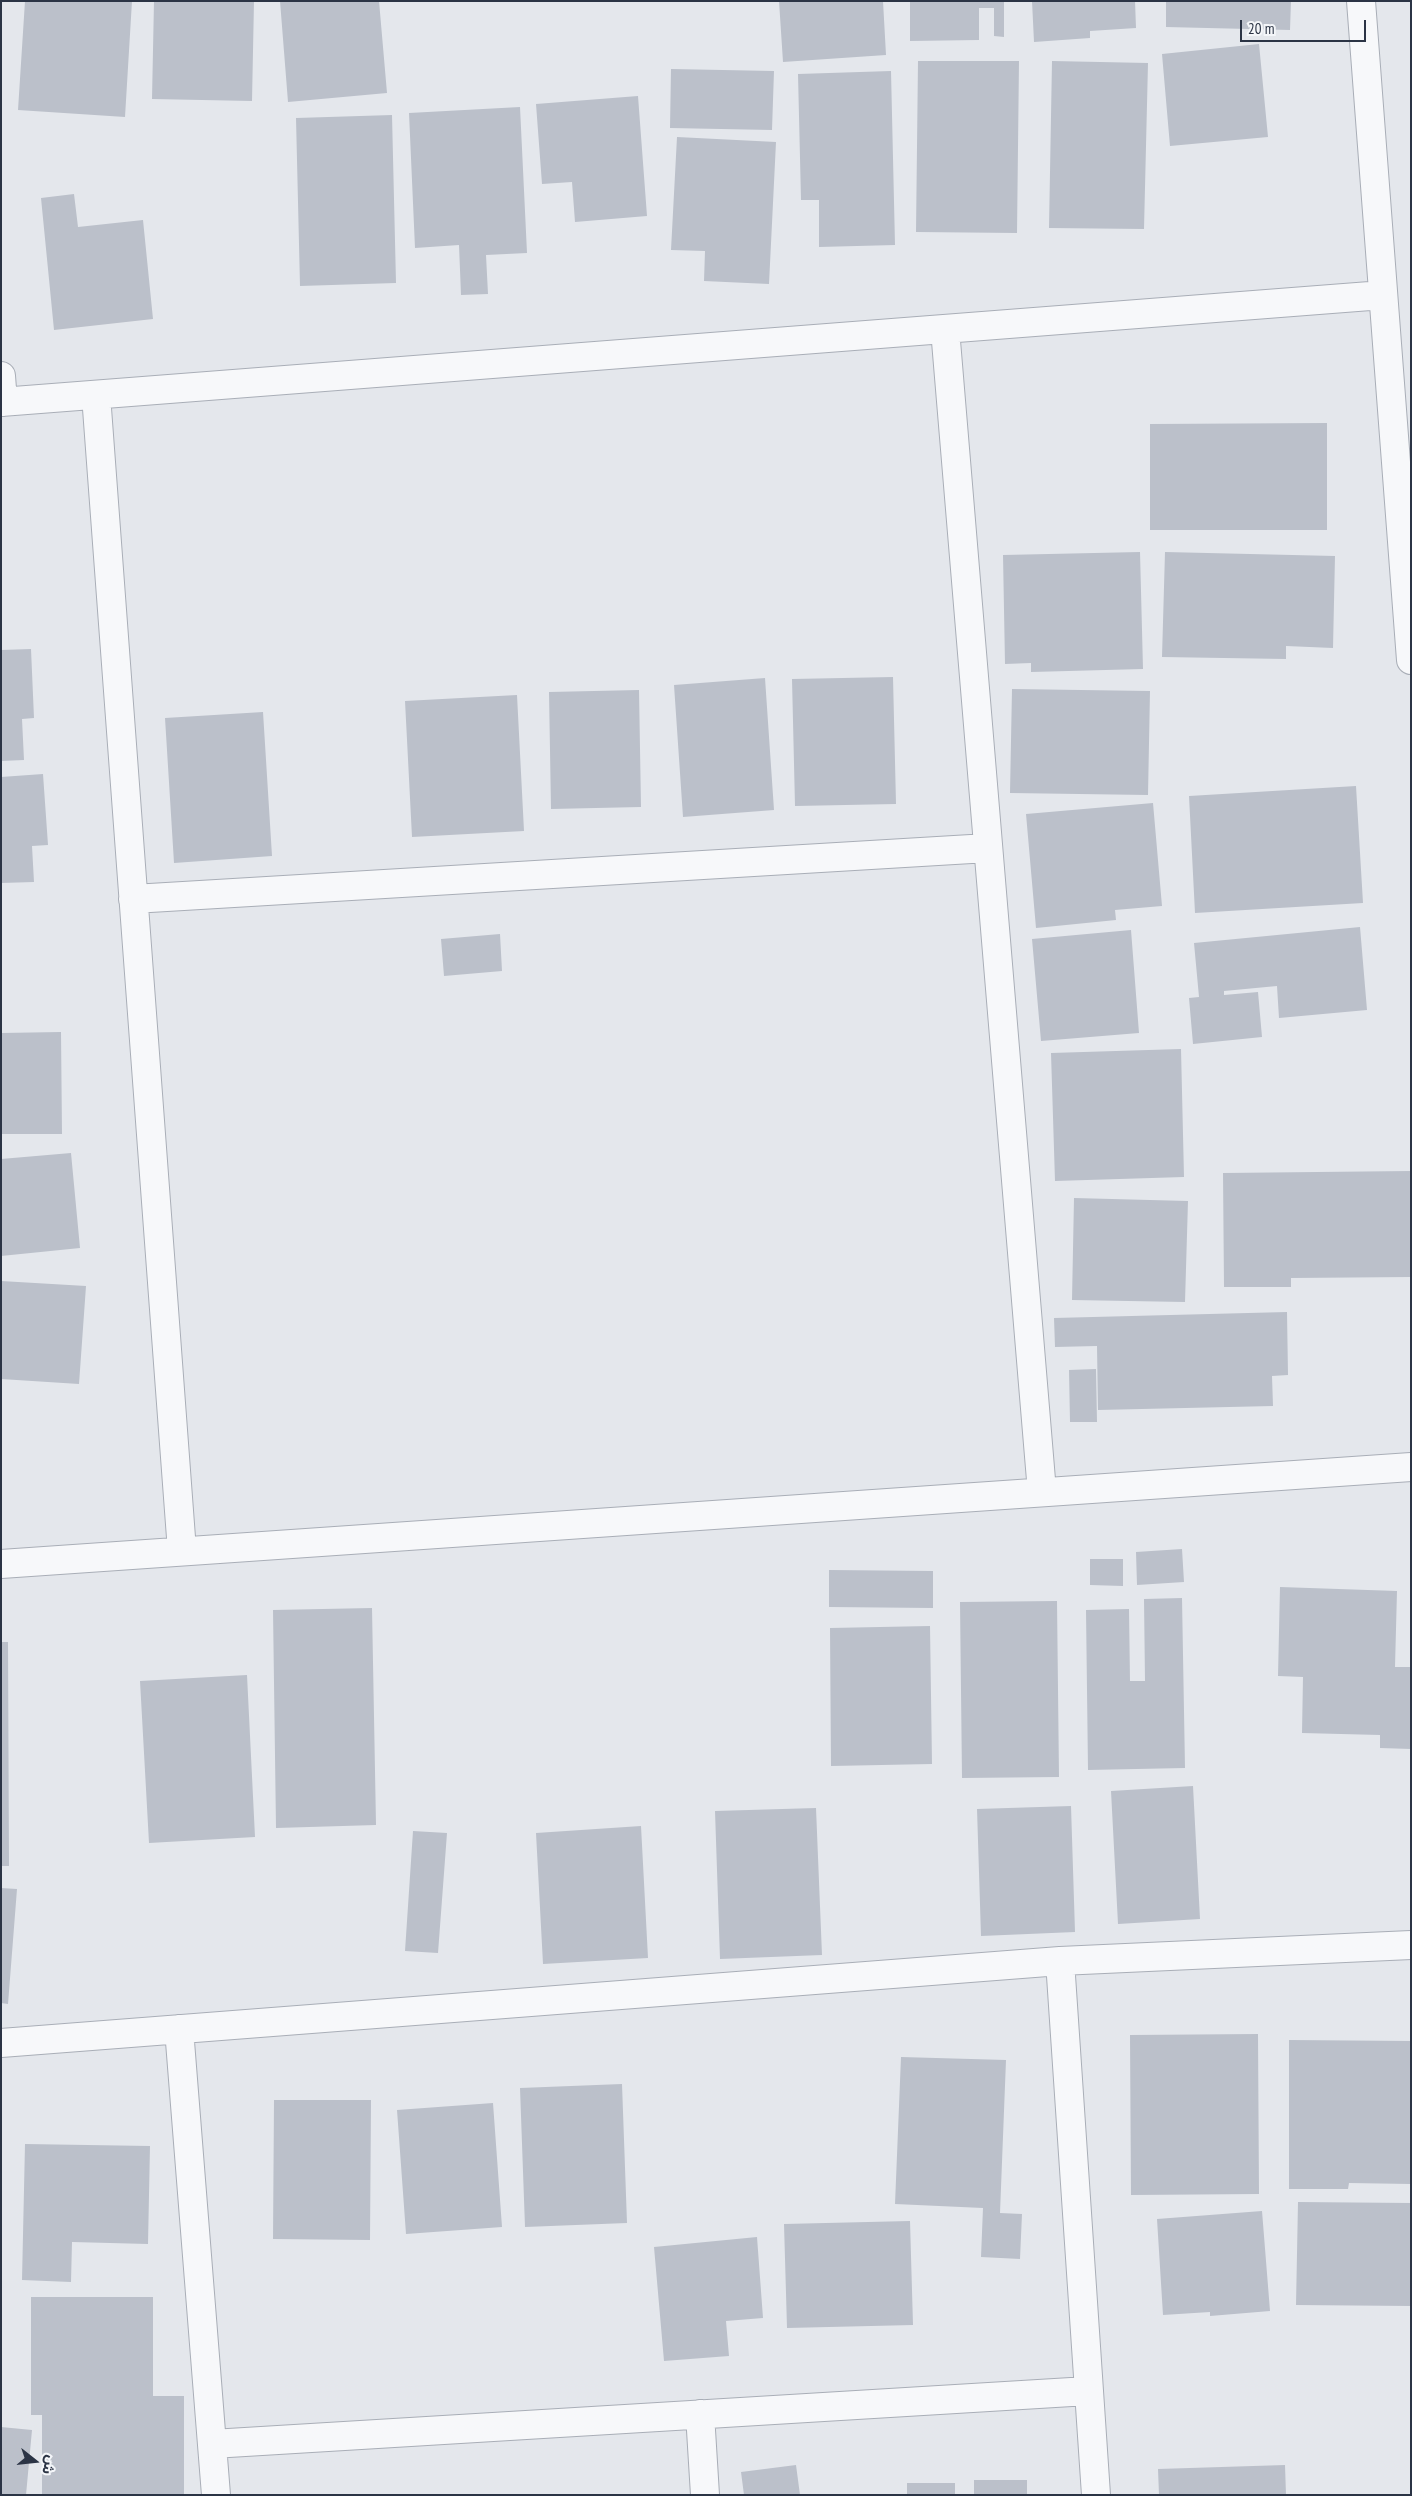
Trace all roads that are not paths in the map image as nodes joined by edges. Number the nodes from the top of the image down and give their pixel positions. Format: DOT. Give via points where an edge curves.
graph roads {
  1 [pos="1361,1"];
  2 [pos="1383,295"];
  3 [pos="944,329"];
  4 [pos="2,393"];
  5 [pos="96,395"];
  6 [pos="1411,660"];
  7 [pos="988,848"];
  8 [pos="133,899"];
  9 [pos="1411,1467"];
  10 [pos="1042,1492"];
  11 [pos="182,1551"];
  12 [pos="1,1564"];
  13 [pos="1411,1944"];
  14 [pos="1060,1961"];
  15 [pos="179,2029"];
  16 [pos="1,2044"];
  17 [pos="1088,2391"];
  18 [pos="700,2414"];
  19 [pos="212,2444"];
  20 [pos="216,2495"];
  21 [pos="705,2495"];
  22 [pos="1096,2495"];
  1 -- 2 [label="street"];
  2 -- 3 [label="street"];
  2 -- 6 [label="street"];
  3 -- 5 [label="street"];
  3 -- 7 [label="street"];
  4 -- 5 [label="street"];
  5 -- 8 [label="street"];
  7 -- 8 [label="street"];
  7 -- 10 [label="street"];
  8 -- 11 [label="street"];
  9 -- 10 [label="street"];
  10 -- 11 [label="street"];
  11 -- 12 [label="street"];
  13 -- 14 [label="street"];
  14 -- 15 [label="street"];
  14 -- 17 [label="street"];
  15 -- 16 [label="street"];
  15 -- 19 [label="street"];
  17 -- 18 [label="street"];
  17 -- 22 [label="street"];
  18 -- 19 [label="street"];
  18 -- 21 [label="street"];
  19 -- 20 [label="street"];
}
